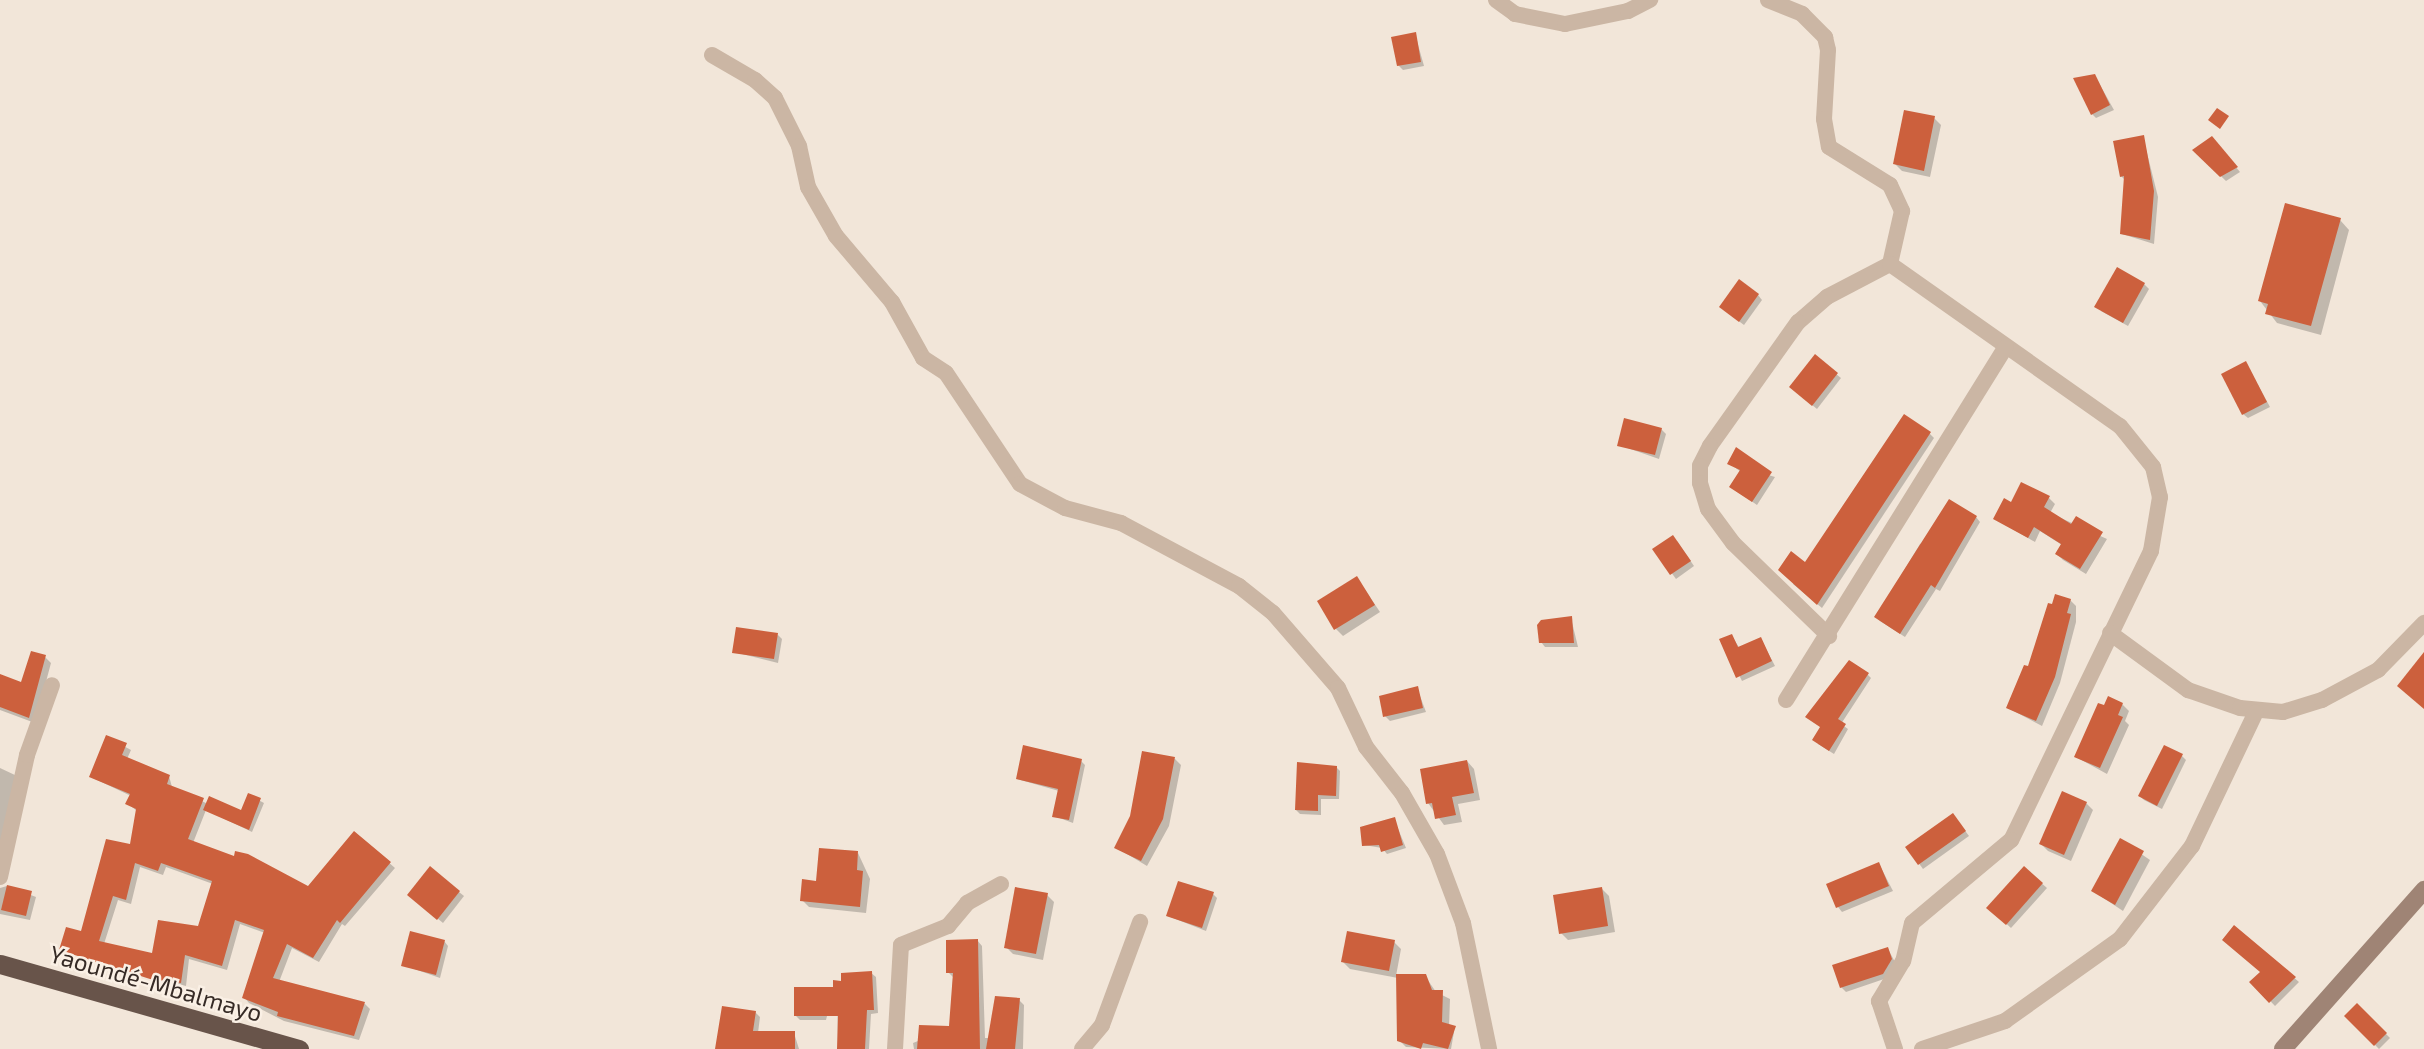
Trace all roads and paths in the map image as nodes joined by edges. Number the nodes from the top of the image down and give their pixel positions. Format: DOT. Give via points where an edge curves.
graph roads {
  1 [pos="1496,0"];
  2 [pos="1650,0"];
  3 [pos="1768,0"];
  4 [pos="712,55"];
  5 [pos="1890,264"];
  6 [pos="2006,347"];
  7 [pos="2424,623"];
  8 [pos="2110,633"];
  9 [pos="1829,636"];
  10 [pos="52,685"];
  11 [pos="1786,700"];
  12 [pos="2256,712"];
  13 [pos="0,877"];
  14 [pos="1001,884"];
  15 [pos="2424,891"];
  16 [pos="1140,922"];
  17 [pos="0,964"];
  18 [pos="299,1049"];
  19 [pos="895,1049"];
  20 [pos="1082,1049"];
  21 [pos="1489,1049"];
  22 [pos="1895,1049"];
  23 [pos="1922,1049"];
  24 [pos="2283,1049"];
  1 -- 2 [label="street" via="1515,14 1565,24 1628,11"];
  3 -- 5 [label="street" via="1802,14 1825,37 1824,119 1829,147 1890,184 1900,202"];
  4 -- 21 [label="street" via="755,80 775,98 799,146 808,187 836,236 892,302 923,358 946,373 1020,484 1065,508 1121,523 1239,586 1273,613 1338,688 1366,747 1402,793 1437,854 1463,923"];
  5 -- 6 [label="street"];
  5 -- 9 [label="street" via="1827,297 1798,322 1700,466 1708,509 1733,543"];
  6 -- 8 [label="street" via="2120,426 2147,457 2158,481 2158,532"];
  6 -- 9 [label="street"];
  7 -- 12 [label="street" via="2378,670 2349,687 2302,707"];
  8 -- 12 [label="street" via="2169,680 2205,697"];
  8 -- 22 [label="street" via="2011,840 1912,923 1903,961 1879,1001"];
  9 -- 11 [label="street"];
  10 -- 13 [label="street" via="27,755"];
  12 -- 23 [label="street" via="2192,846 2120,939 2005,1021"];
  14 -- 19 [label="street" via="967,903 947,926 901,945"];
  15 -- 24 [label="main road"];
  16 -- 20 [label="street" via="1102,1025"];
  17 -- 18 [label="highway, Yaoundé-Mbalmayo"];
}
